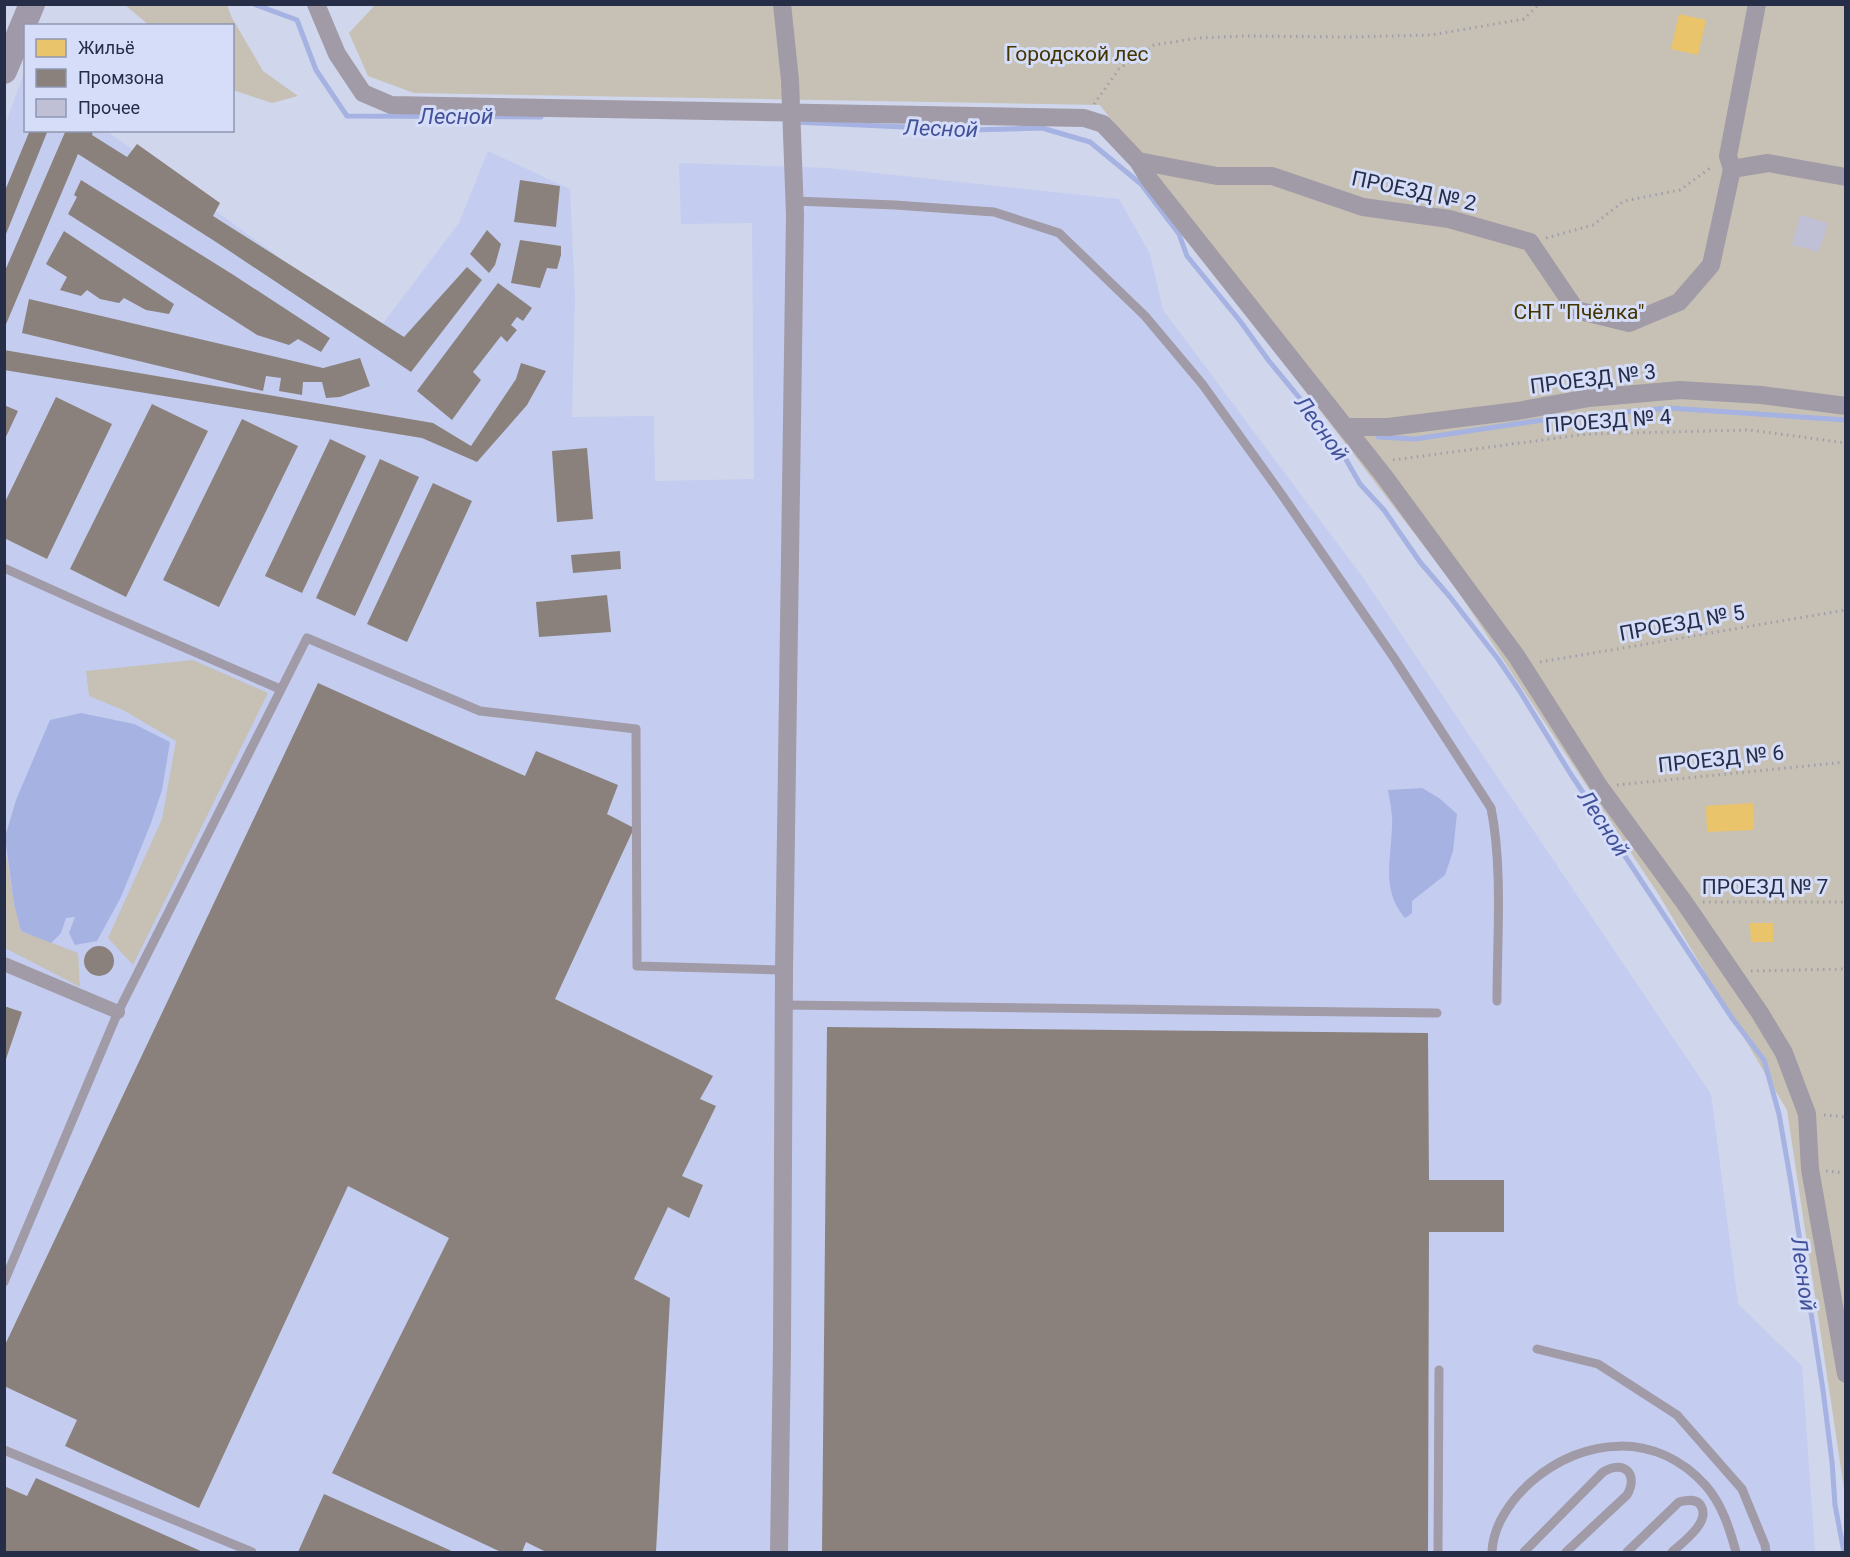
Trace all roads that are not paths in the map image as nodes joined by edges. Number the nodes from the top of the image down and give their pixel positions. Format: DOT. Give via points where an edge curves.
graph roads {
  1 [pos="32,4"];
  2 [pos="316,4"];
  3 [pos="782,4"];
  4 [pos="1757,4"];
  5 [pos="4,71"];
  6 [pos="791,112"];
  7 [pos="1138,161"];
  8 [pos="1730,162"];
  9 [pos="1845,177"];
  10 [pos="795,201"];
  11 [pos="1845,406"];
  12 [pos="1346,427"];
  13 [pos="4,568"];
  14 [pos="280,689"];
  15 [pos="4,964"];
  16 [pos="784,970"];
  17 [pos="1497,1000"];
  18 [pos="783,1005"];
  19 [pos="118,1012"];
  20 [pos="1437,1013"];
  21 [pos="4,1282"];
  22 [pos="1537,1349"];
  23 [pos="1439,1370"];
  24 [pos="1845,1374"];
  25 [pos="4,1450"];
  26 [pos="252,1552"];
  27 [pos="779,1552"];
  28 [pos="1438,1552"];
  29 [pos="1492,1552"];
  30 [pos="1524,1552"];
  31 [pos="1566,1552"];
  32 [pos="1627,1552"];
  33 [pos="1672,1552"];
  34 [pos="1736,1552"];
  35 [pos="1766,1552"];
  1 -- 5 [label="main road"];
  2 -- 6 [label="street" via="337,54 363,93 391,105"];
  3 -- 6 [label="street"];
  4 -- 8 [label="street"];
  6 -- 7 [label="street" via="1084,118 1103,124"];
  6 -- 10 [label="street"];
  7 -- 8 [label="street, ПРОЕЗД № 2" via="1217,176 1272,176 1364,207 1449,219 1530,242 1576,310 1629,323 1679,302 1711,264"];
  7 -- 12 [label="street"];
  8 -- 9 [label="street" via="1768,163"];
  10 -- 16 [label="street"];
  10 -- 17 [label="lane" via="993,212 1059,233 1145,316 1203,385 1282,495 1491,808 1498,891"];
  11 -- 12 [label="street, ПРОЕЗД № 3" via="1680,390 1588,398 1388,427"];
  12 -- 24 [label="street" via="1523,665 1599,786 1684,902 1784,1053 1807,1114 1810,1169"];
  13 -- 14 [label="lane"];
  14 -- 16 [label="lane" via="308,638 480,711 636,729 637,966"];
  14 -- 19 [label="lane"];
  15 -- 19 [label="street"];
  16 -- 18 [label="street"];
  18 -- 20 [label="lane"];
  18 -- 27 [label="street"];
  19 -- 21 [label="lane"];
  22 -- 35 [label="lane" via="1598,1364 1677,1415 1742,1490"];
  23 -- 28 [label="lane"];
  25 -- 26 [label="lane"];
  29 -- 34 [label="lane" via="1502,1518 1521,1491 1545,1470 1574,1455 1603,1447 1636,1446 1664,1455 1707,1487 1730,1530"];
  30 -- 31 [label="lane" via="1603,1472 1624,1469 1633,1481 1627,1495"];
  32 -- 33 [label="lane" via="1679,1502 1695,1501 1701,1505 1702,1520"];
}
